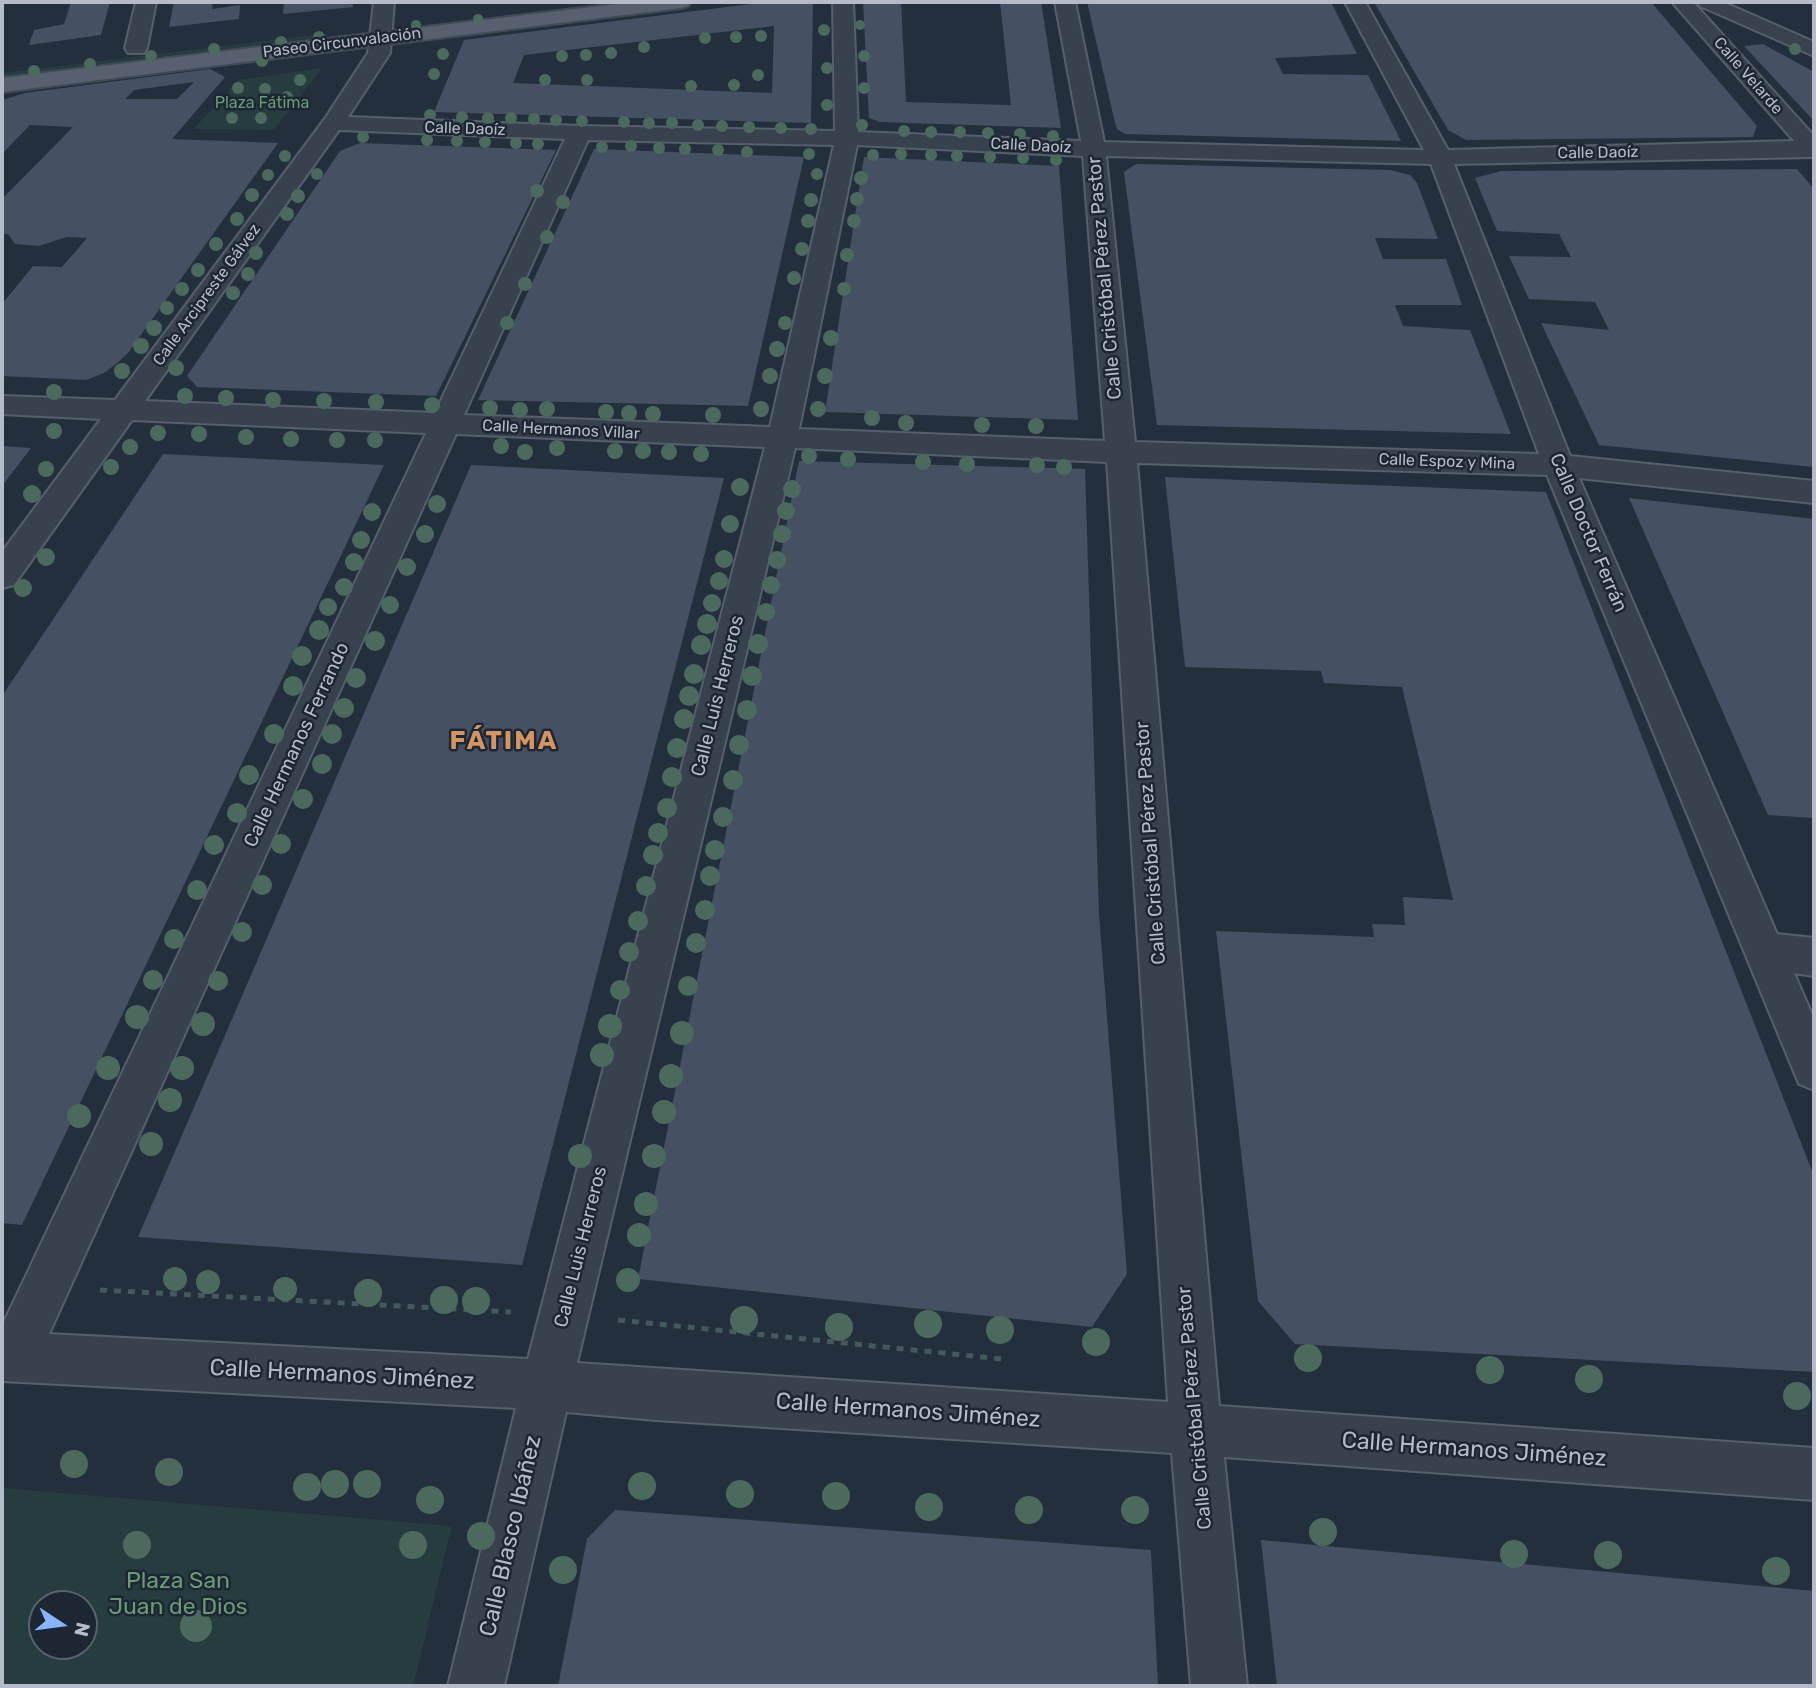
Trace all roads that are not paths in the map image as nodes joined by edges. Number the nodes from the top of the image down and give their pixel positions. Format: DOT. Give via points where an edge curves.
graph roads {
  1 [pos="146,2"];
  2 [pos="518,2"];
  3 [pos="681,2"];
  4 [pos="843,2"];
  5 [pos="1065,2"];
  6 [pos="1355,2"];
  7 [pos="1682,2"];
  8 [pos="1707,2"];
  9 [pos="1749,2"];
  10 [pos="383,19"];
  11 [pos="1814,38"];
  12 [pos="138,41"];
  13 [pos="1814,50"];
  14 [pos="109,51"];
  15 [pos="2,85"];
  16 [pos="333,123"];
  17 [pos="580,133"];
  18 [pos="847,138"];
  19 [pos="1814,148"];
  20 [pos="1094,149"];
  21 [pos="1440,157"];
  22 [pos="2,405"];
  23 [pos="122,410"];
  24 [pos="446,424"];
  25 [pos="782,439"];
  26 [pos="1121,452"];
  27 [pos="1558,465"];
  28 [pos="1814,492"];
  29 [pos="2,576"];
  30 [pos="1765,951"];
  31 [pos="1814,957"];
  32 [pos="1814,1069"];
  33 [pos="7,1357"];
  34 [pos="547,1385"];
  35 [pos="1196,1431"];
  36 [pos="1814,1474"];
  37 [pos="476,1686"];
  38 [pos="1220,1686"];
  1 -- 12 [label="street"];
  2 -- 10 [label="main road, Paseo Circunvalación"];
  3 -- 10 [label="main road, Paseo Circunvalación"];
  4 -- 18 [label="street, Calle Luis Herreros"];
  5 -- 20 [label="street, Calle Cristóbal Pérez Pastor"];
  6 -- 21 [label="street, Calle Doctor Ferrán"];
  7 -- 19 [label="street, Calle Velarde"];
  8 -- 13 [label="street"];
  9 -- 11 [label="street"];
  10 -- 12 [label="main road, Paseo Circunvalación"];
  10 -- 15 [label="main road, Paseo Circunvalación"];
  10 -- 16 [label="street, Calle Arcipreste Gálvez" via="379,53"];
  12 -- 14 [label="main road, Paseo Circunvalación"];
  16 -- 17 [label="street, Calle Daoíz"];
  16 -- 23 [label="street, Calle Arcipreste Gálvez"];
  17 -- 18 [label="street, Calle Daoíz"];
  17 -- 24 [label="street, Calle Hermanos Ferrando"];
  18 -- 20 [label="street, Calle Daoíz"];
  18 -- 25 [label="street, Calle Luis Herreros"];
  19 -- 21 [label="street, Calle Daoíz"];
  20 -- 21 [label="street, Calle Daoíz"];
  20 -- 26 [label="street, Calle Cristóbal Pérez Pastor"];
  21 -- 27 [label="street, Calle Doctor Ferrán"];
  22 -- 23 [label="street, Calle Hermanos Villar"];
  23 -- 24 [label="street, Calle Hermanos Villar"];
  23 -- 29 [label="street, Calle Arcipreste Gálvez"];
  24 -- 25 [label="street, Calle Hermanos Villar"];
  24 -- 33 [label="street, Calle Hermanos Ferrando" via="46,1287"];
  25 -- 26 [label="street, Calle Hermanos Villar"];
  25 -- 34 [label="street, Calle Luis Herreros"];
  26 -- 27 [label="street, Calle Espoz y Mina"];
  26 -- 35 [label="street, Calle Cristóbal Pérez Pastor"];
  27 -- 28 [label="street, Calle Espoz y Mina"];
  27 -- 30 [label="street, Calle Doctor Ferrán"];
  30 -- 31 [label="street"];
  30 -- 32 [label="street, Calle Doctor Ferrán"];
  33 -- 34 [label="street, Calle Hermanos Jiménez"];
  34 -- 35 [label="street, Calle Hermanos Jiménez"];
  34 -- 37 [label="street, Calle Blasco Ibáñez"];
  35 -- 36 [label="street, Calle Hermanos Jiménez"];
  35 -- 38 [label="street, Calle Cristóbal Pérez Pastor"];
}
